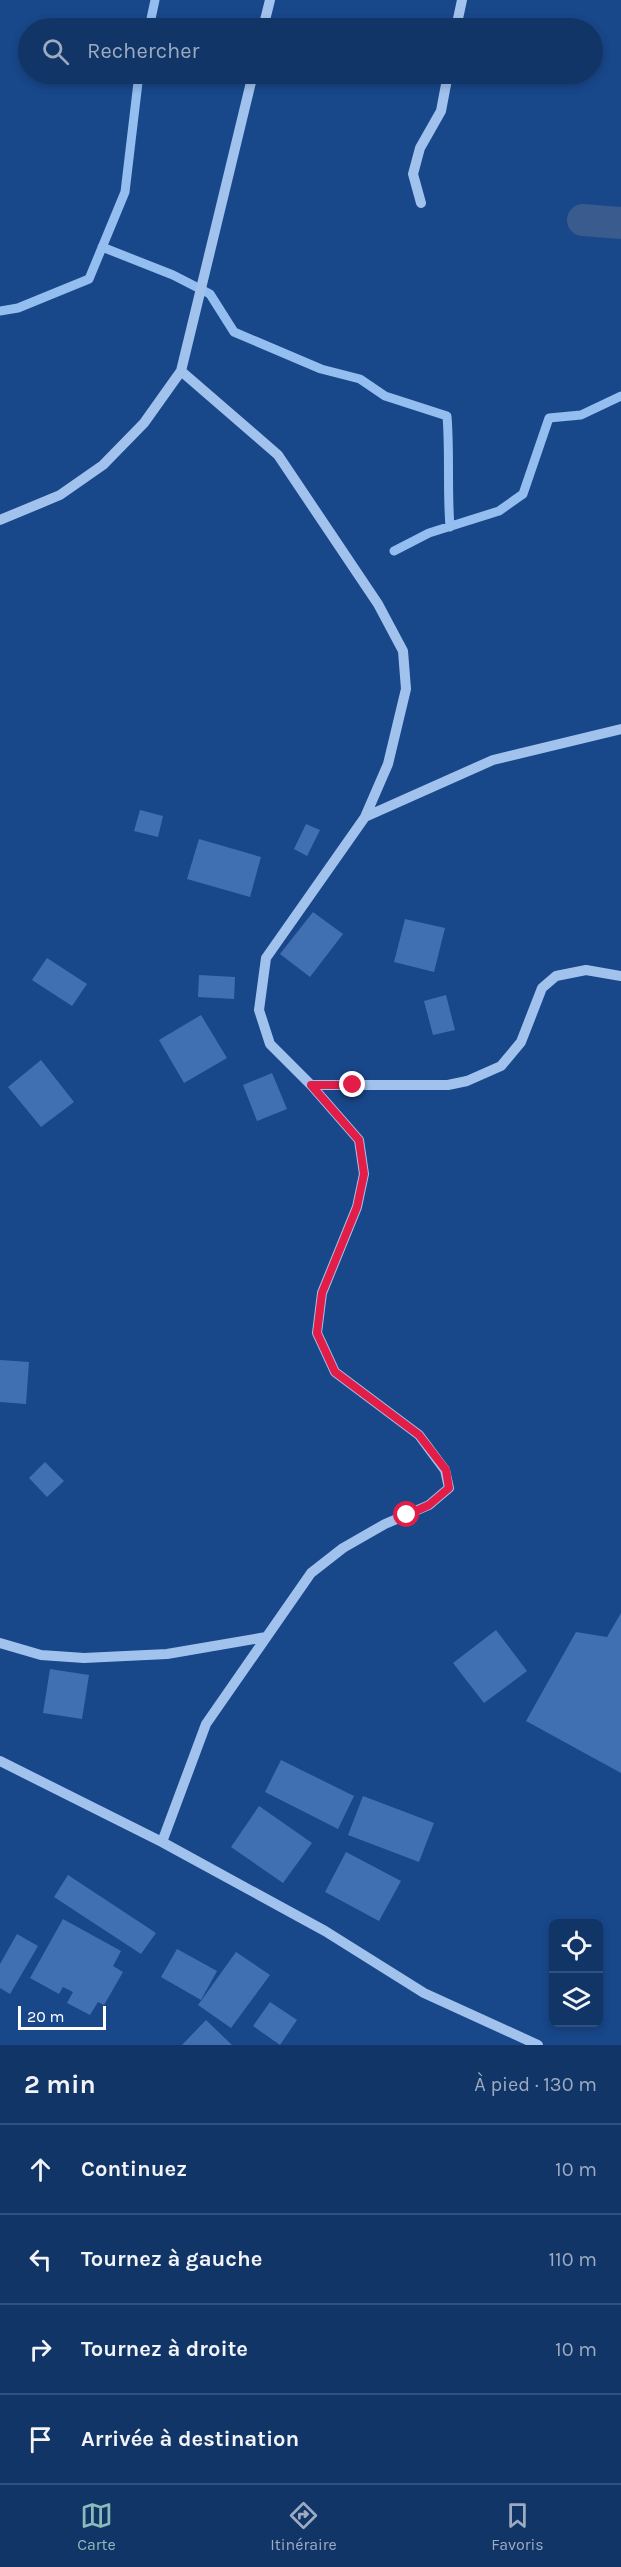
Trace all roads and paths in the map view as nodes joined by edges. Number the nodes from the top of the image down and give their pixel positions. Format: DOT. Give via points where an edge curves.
graph roads {
  1 [pos="270,0"];
  2 [pos="462,0"];
  3 [pos="266,18"];
  4 [pos="458,18"];
  5 [pos="251,84"];
  6 [pos="446,84"];
  7 [pos="421,203"];
  8 [pos="181,371"];
  9 [pos="0,520"];
  10 [pos="621,729"];
  11 [pos="365,817"];
  12 [pos="621,976"];
  13 [pos="311,1085"];
  14 [pos="266,1637"];
  15 [pos="0,1642"];
  16 [pos="0,1761"];
  17 [pos="162,1842"];
  18 [pos="538,2045"];
  1 -- 3 [label="street"];
  2 -- 4 [label="street"];
  5 -- 8 [label="street"];
  6 -- 7 [label="street" via="441,111 420,148 413,174"];
  8 -- 9 [label="street" via="144,423 103,465 60,495"];
  8 -- 11 [label="street" via="278,455 378,604 403,651 406,689 388,764"];
  10 -- 11 [label="street" via="494,760"];
  11 -- 13 [label="street" via="266,958 259,1010 270,1044"];
  12 -- 13 [label="street" via="586,970 556,976 542,988 521,1042 501,1066 466,1082"];
  13 -- 14 [label="street" via="359,1140 364,1174 357,1207 322,1293 317,1333 335,1372 419,1435 446,1470 449,1488 429,1505 343,1548 311,1573"];
  14 -- 15 [label="street" via="167,1654 84,1658 40,1655"];
  14 -- 17 [label="street" via="206,1725"];
  16 -- 17 [label="street"];
  17 -- 18 [label="street" via="325,1931 424,1993"];
}
